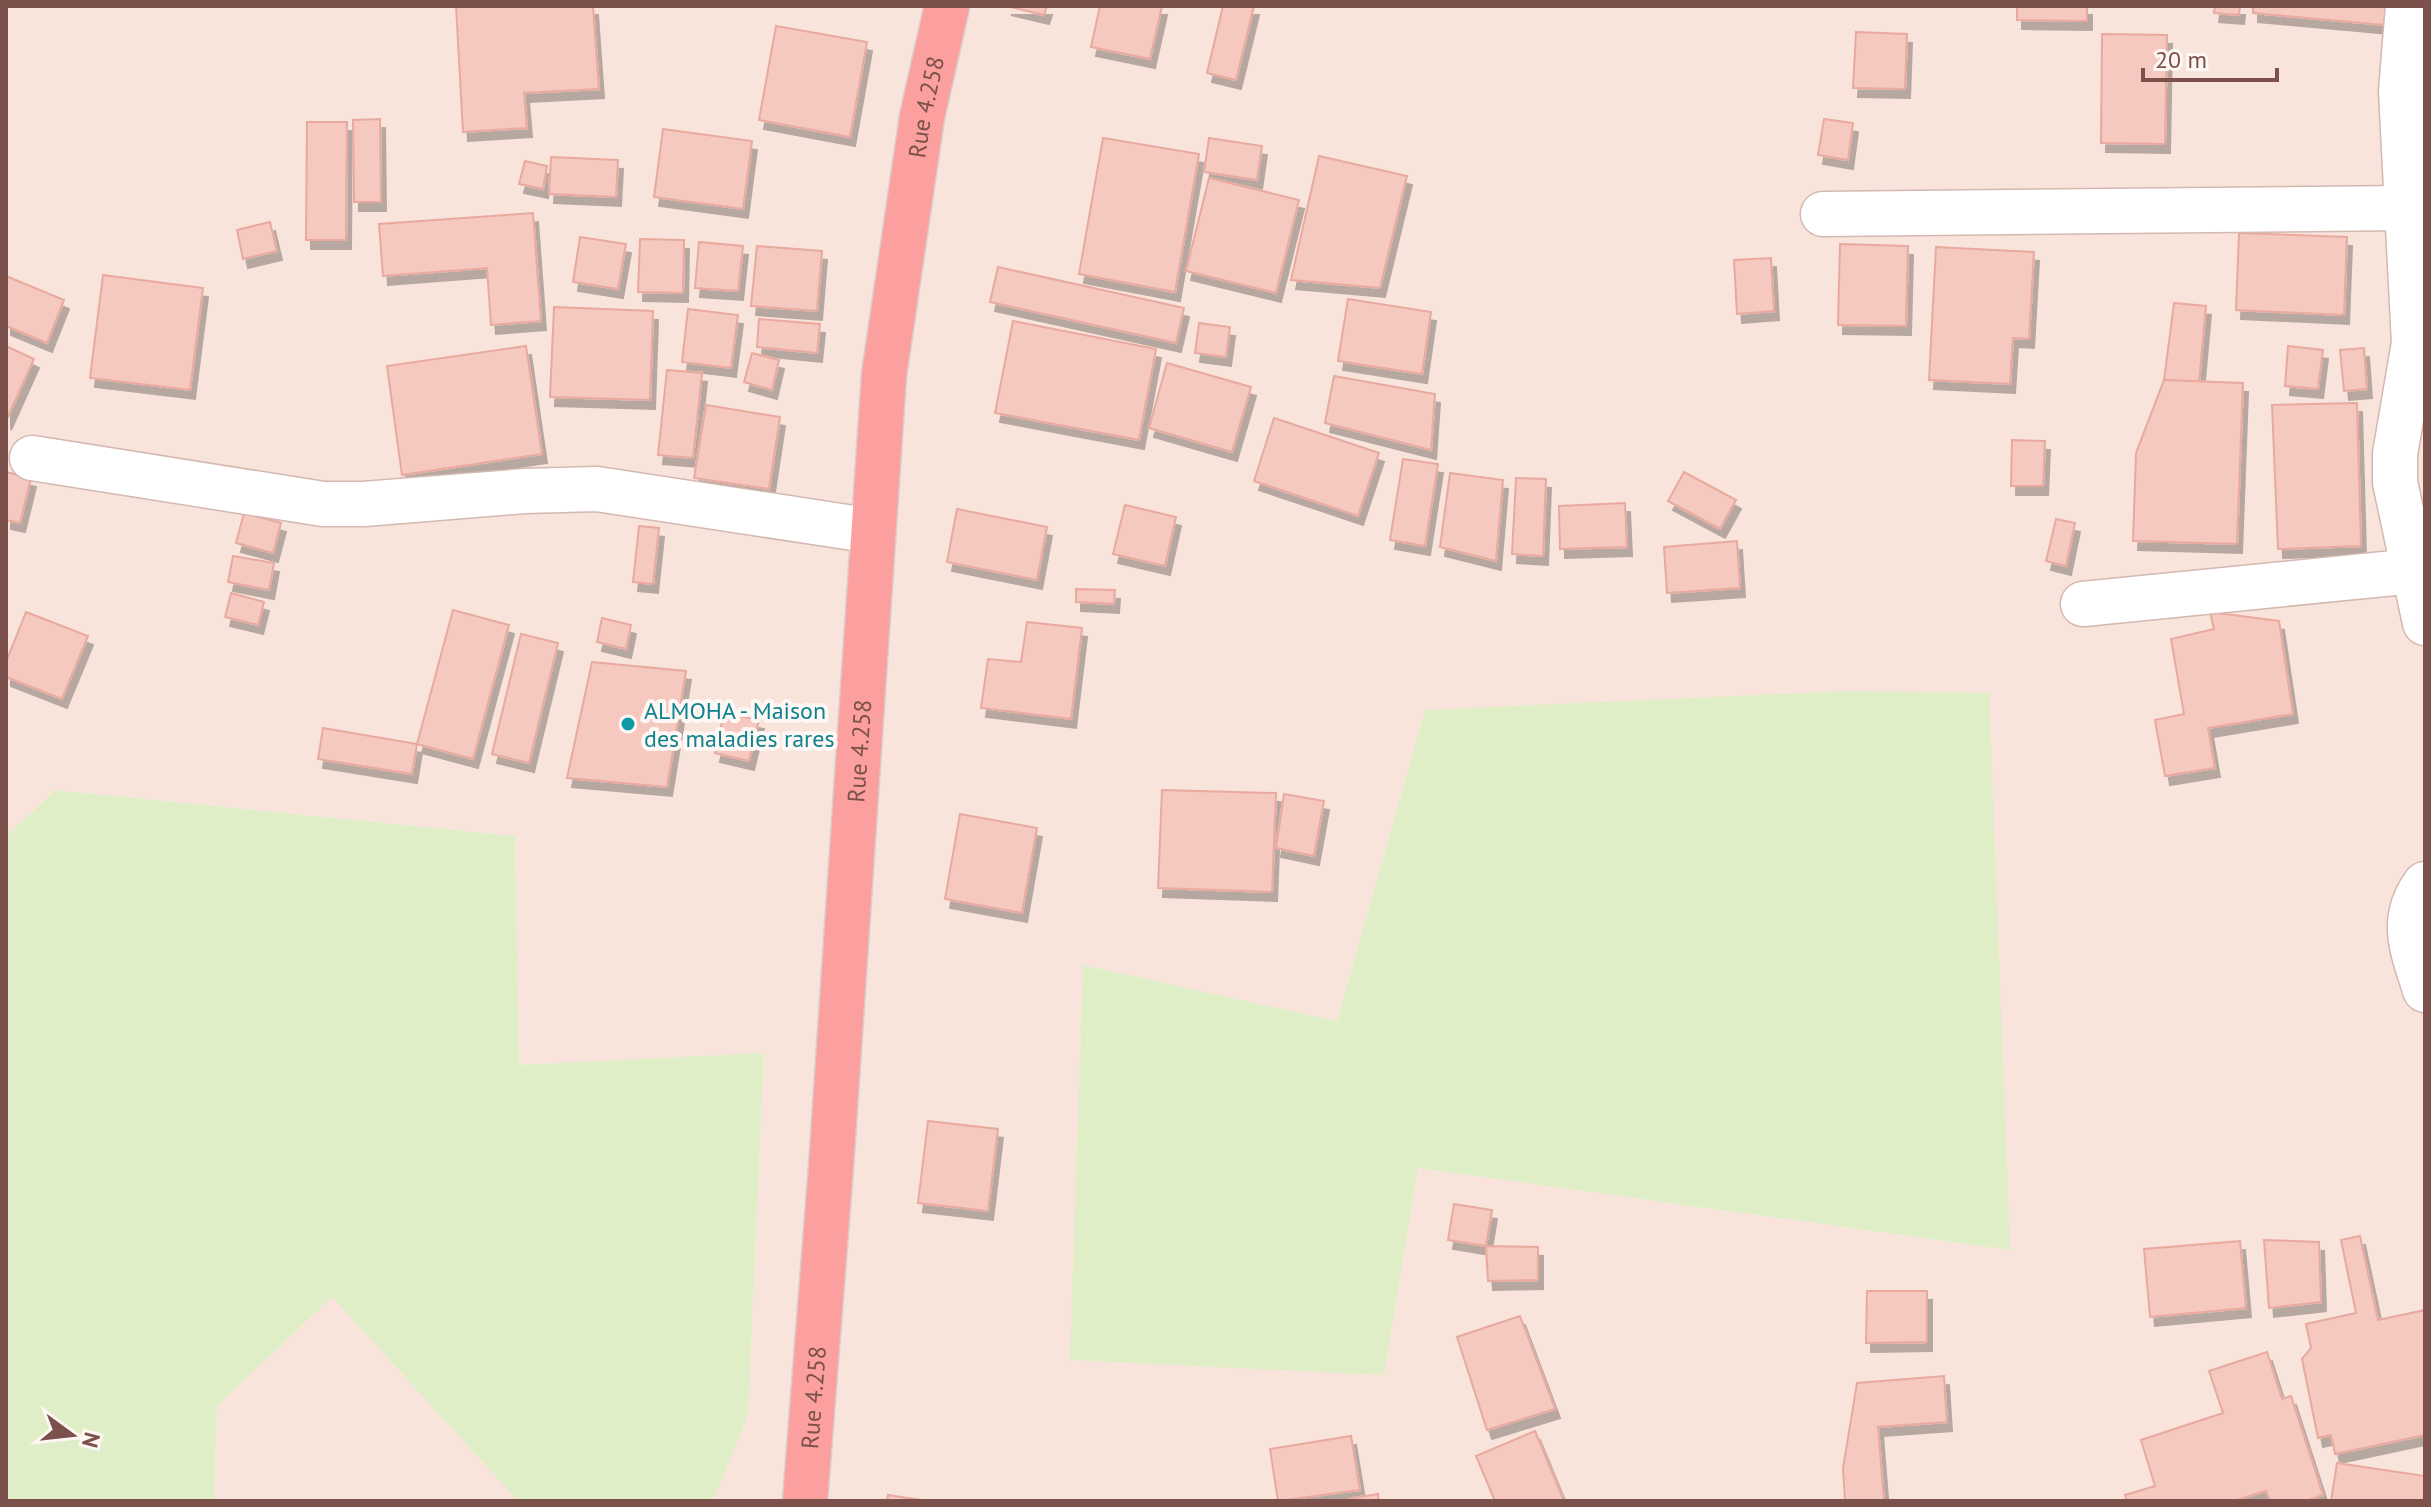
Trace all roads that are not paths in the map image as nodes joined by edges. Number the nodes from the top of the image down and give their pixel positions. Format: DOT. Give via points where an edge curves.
graph roads {
  1 [pos="947,6"];
  2 [pos="2408,6"];
  3 [pos="2407,208"];
  4 [pos="1823,214"];
  5 [pos="32,458"];
  6 [pos="873,531"];
  7 [pos="2414,571"];
  8 [pos="2083,604"];
  9 [pos="2425,623"];
  10 [pos="2425,884"];
  11 [pos="2425,990"];
  12 [pos="805,1501"];
  1 -- 6 [label="highway, Rue 4.258" via="922,117 884,375"];
  2 -- 3 [label="street" via="2401,91"];
  3 -- 4 [label="street"];
  3 -- 7 [label="street" via="2414,343 2395,482"];
  5 -- 6 [label="street" via="323,504 597,489"];
  6 -- 12 [label="highway, Rue 4.258"];
  7 -- 8 [label="street"];
  7 -- 9 [label="street"];
  10 -- 11 [label="street" via="2409,915"];
}
